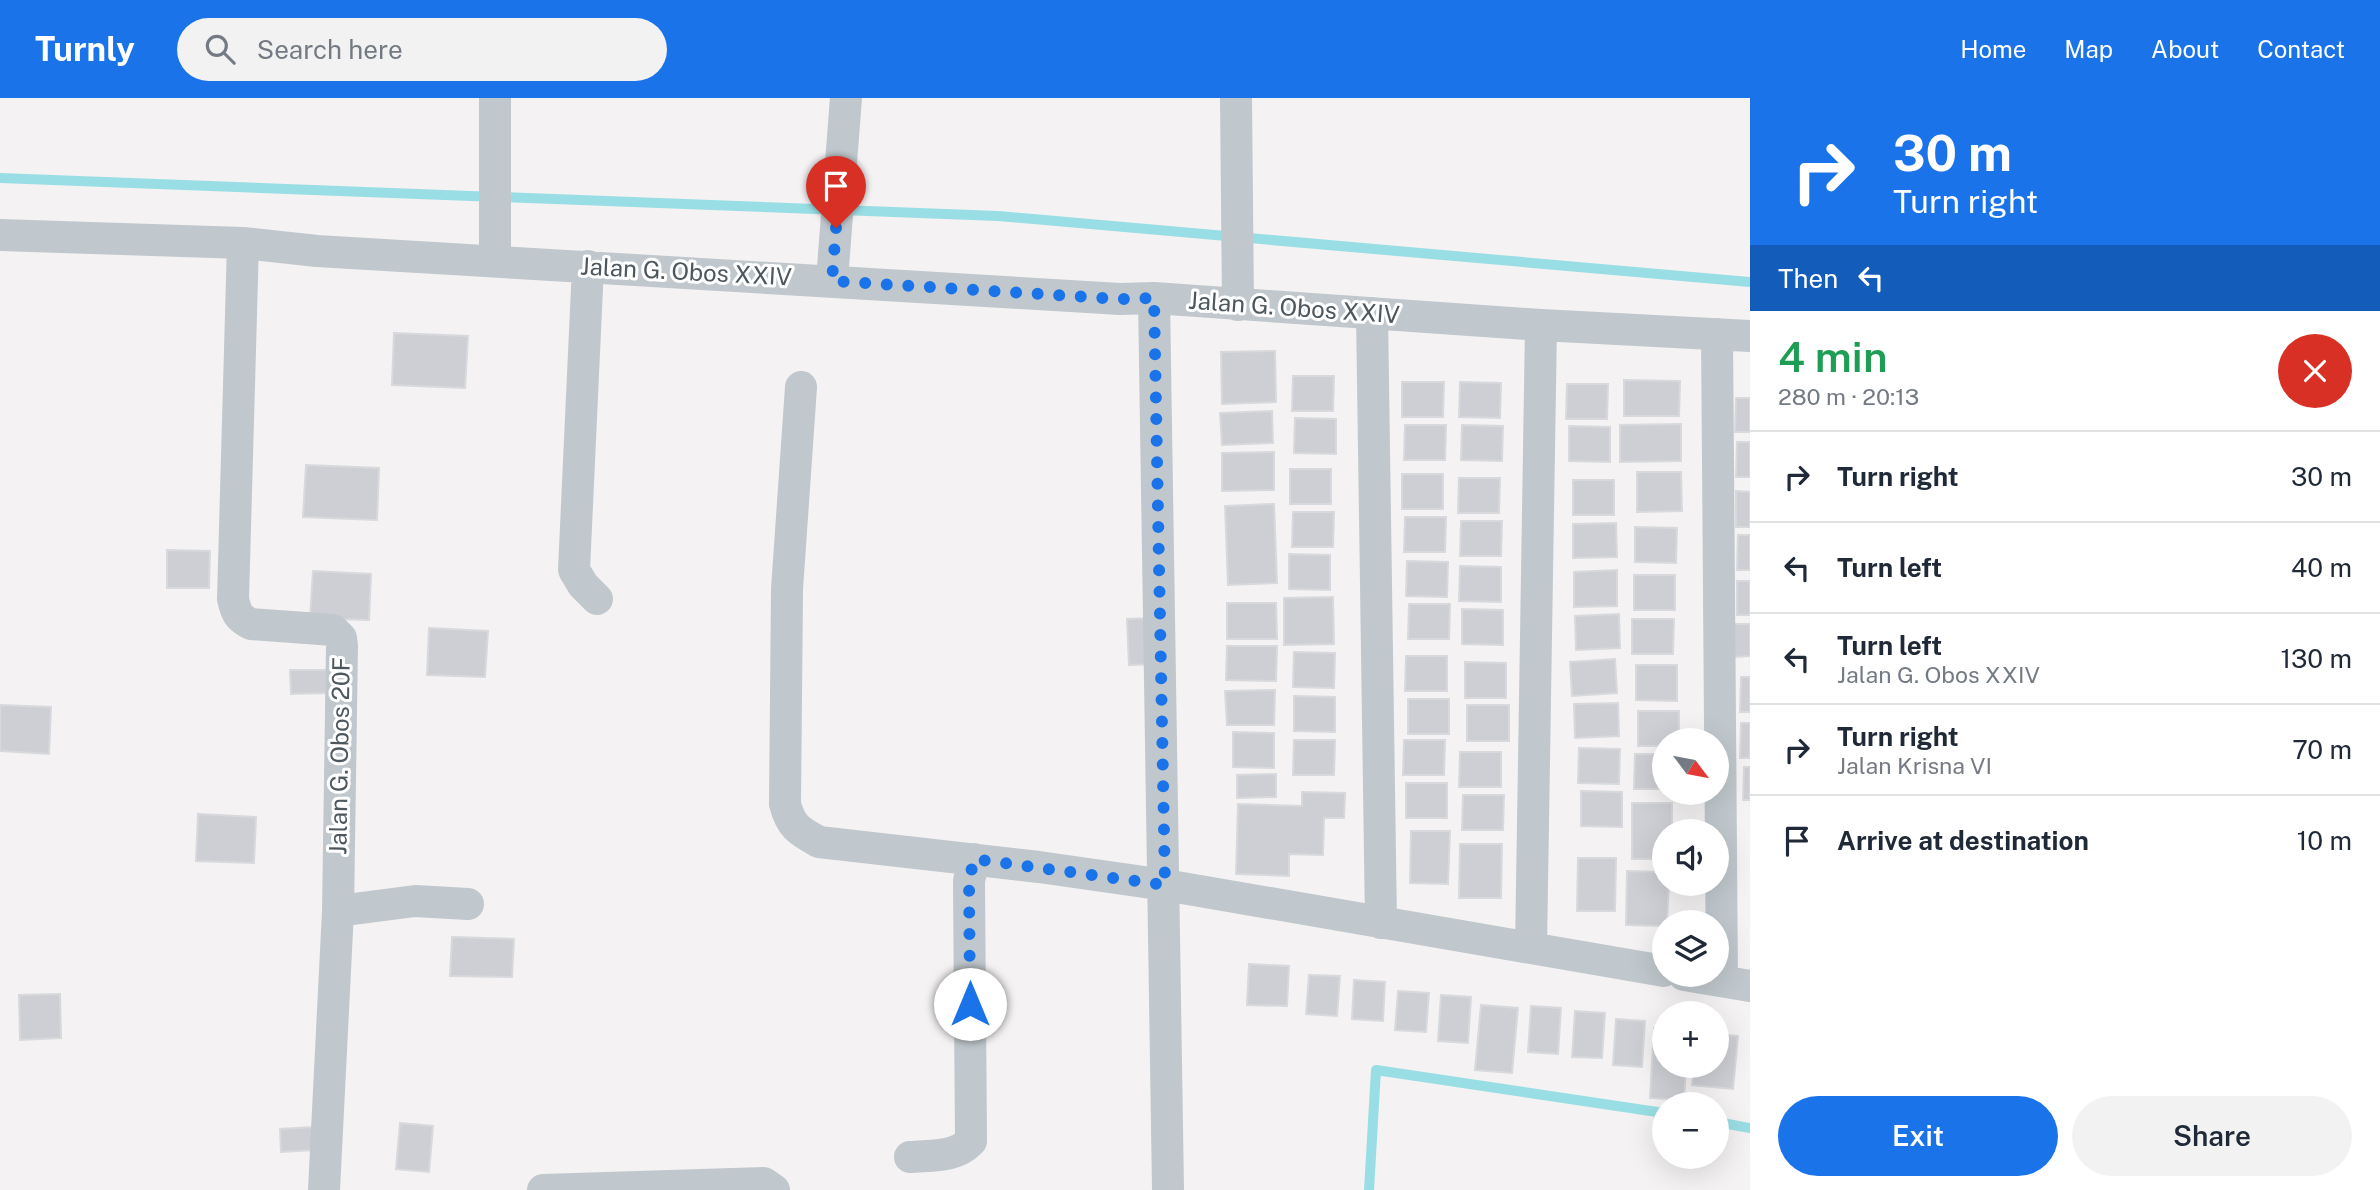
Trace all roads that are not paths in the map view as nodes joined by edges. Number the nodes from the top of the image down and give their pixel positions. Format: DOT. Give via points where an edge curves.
graph roads {
  1 [pos="495,98"];
  2 [pos="846,98"];
  3 [pos="1236,98"];
  4 [pos="0,235"];
  5 [pos="243,243"];
  6 [pos="495,261"];
  7 [pos="588,266"];
  8 [pos="832,281"];
  9 [pos="1154,298"];
  10 [pos="1238,305"];
  11 [pos="1372,313"];
  12 [pos="1541,325"];
  13 [pos="1717,334"];
  14 [pos="1750,336"];
  15 [pos="801,387"];
  16 [pos="597,599"];
  17 [pos="974,859"];
  18 [pos="1165,885"];
  19 [pos="468,904"];
  20 [pos="338,911"];
  21 [pos="1381,923"];
  22 [pos="1531,948"];
  23 [pos="1652,969"];
  24 [pos="1736,984"];
  25 [pos="910,1157"];
  26 [pos="324,1190"];
  27 [pos="543,1190"];
  28 [pos="774,1190"];
  29 [pos="1168,1190"];
  1 -- 6 [label="street"];
  2 -- 8 [label="street"];
  3 -- 10 [label="street"];
  4 -- 5 [label="street, Jalan G. Obos XXIV"];
  5 -- 6 [label="street, Jalan G. Obos XXIV"];
  5 -- 20 [label="street, Jalan G. Obos 20F" via="233,599 236,613 251,624 332,630 341,638"];
  6 -- 7 [label="street, Jalan G. Obos XXIV"];
  7 -- 8 [label="street, Jalan G. Obos XXIV"];
  7 -- 16 [label="street" via="575,570"];
  8 -- 9 [label="street, Jalan G. Obos XXIV"];
  9 -- 10 [label="street, Jalan G. Obos XXIV"];
  9 -- 18 [label="street"];
  10 -- 11 [label="street, Jalan G. Obos XXIV"];
  11 -- 12 [label="street, Jalan G. Obos XXIV"];
  11 -- 21 [label="street"];
  12 -- 13 [label="street, Jalan G. Obos XXIV"];
  12 -- 22 [label="street"];
  13 -- 14 [label="street, Jalan G. Obos XXIV"];
  13 -- 24 [label="street"];
  15 -- 17 [label="street" via="787,589 785,804 789,821 819,842"];
  17 -- 18 [label="street"];
  17 -- 25 [label="street" via="969,881 971,1141 952,1154"];
  18 -- 21 [label="street"];
  18 -- 29 [label="street"];
  19 -- 20 [label="street" via="415,901"];
  20 -- 26 [label="street, Jalan G. Obos 20F"];
  21 -- 22 [label="street"];
  22 -- 23 [label="street"];
  27 -- 28 [label="street" via="764,1183"];
}
